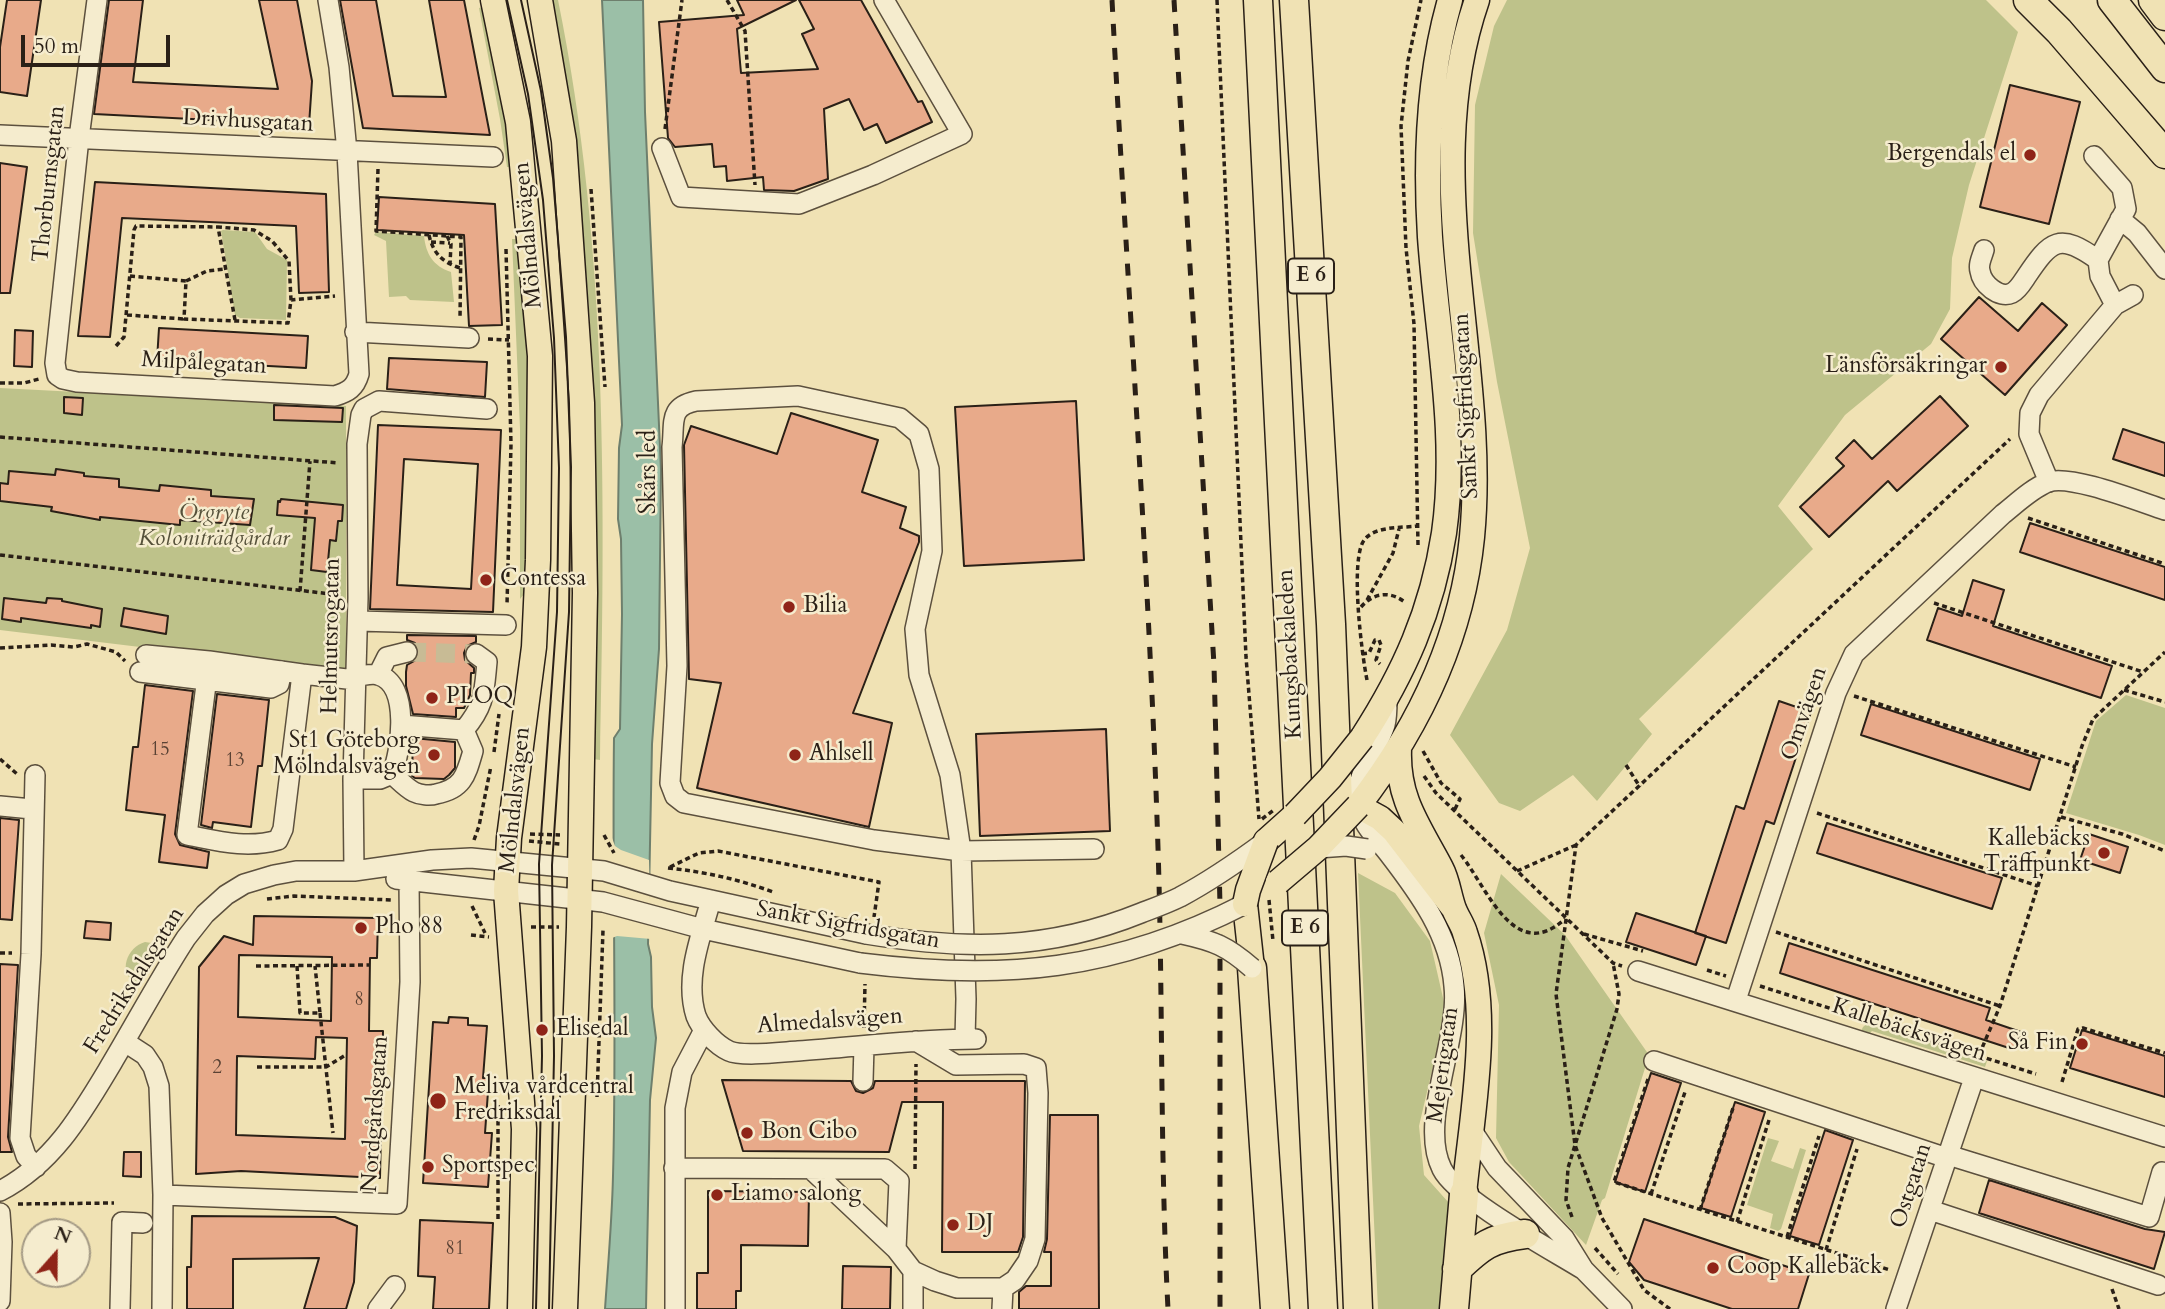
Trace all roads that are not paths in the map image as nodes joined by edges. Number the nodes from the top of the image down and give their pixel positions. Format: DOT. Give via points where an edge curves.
graph roads {
  1 [pos="97,0"];
  2 [pos="327,0"];
  3 [pos="494,0"];
  4 [pos="540,0"];
  5 [pos="884,0"];
  6 [pos="1258,0"];
  7 [pos="1294,0"];
  8 [pos="1450,0"];
  9 [pos="1477,0"];
  10 [pos="2028,0"];
  11 [pos="2112,0"];
  12 [pos="2152,0"];
  13 [pos="2165,16"];
  14 [pos="2165,68"];
  15 [pos="0,135"];
  16 [pos="79,138"];
  17 [pos="663,148"];
  18 [pos="347,152"];
  19 [pos="2165,154"];
  20 [pos="2094,156"];
  21 [pos="494,157"];
  22 [pos="2120,219"];
  23 [pos="1984,250"];
  24 [pos="2098,260"];
  25 [pos="2165,269"];
  26 [pos="2133,295"];
  27 [pos="2115,305"];
  28 [pos="355,331"];
  29 [pos="465,337"];
  30 [pos="57,375"];
  31 [pos="488,409"];
  32 [pos="2049,482"];
  33 [pos="2165,510"];
  34 [pos="358,621"];
  35 [pos="506,625"];
  36 [pos="407,652"];
  37 [pos="476,654"];
  38 [pos="143,663"];
  39 [pos="208,671"];
  40 [pos="302,674"];
  41 [pos="378,675"];
  42 [pos="356,678"];
  43 [pos="1387,699"];
  44 [pos="401,725"];
  45 [pos="464,730"];
  46 [pos="1414,753"];
  47 [pos="392,774"];
  48 [pos="35,775"];
  49 [pos="354,779"];
  50 [pos="0,806"];
  51 [pos="1304,807"];
  52 [pos="32,809"];
  53 [pos="1363,809"];
  54 [pos="1261,828"];
  55 [pos="1318,848"];
  56 [pos="1094,849"];
  57 [pos="508,850"];
  58 [pos="961,851"];
  59 [pos="1392,858"];
  60 [pos="580,868"];
  61 [pos="354,871"];
  62 [pos="409,881"];
  63 [pos="506,891"];
  64 [pos="579,898"];
  65 [pos="711,900"];
  66 [pos="1257,902"];
  67 [pos="1454,909"];
  68 [pos="703,929"];
  69 [pos="1182,934"];
  70 [pos="1263,960"];
  71 [pos="1638,971"];
  72 [pos="1736,1000"];
  73 [pos="704,1030"];
  74 [pos="970,1039"];
  75 [pos="916,1041"];
  76 [pos="125,1042"];
  77 [pos="864,1046"];
  78 [pos="1654,1061"];
  79 [pos="1974,1078"];
  80 [pos="863,1081"];
  81 [pos="1471,1129"];
  82 [pos="2165,1137"];
  83 [pos="1947,1157"];
  84 [pos="36,1167"];
  85 [pos="674,1168"];
  86 [pos="811,1169"];
  87 [pos="2162,1172"];
  88 [pos="0,1191"];
  89 [pos="1464,1194"];
  90 [pos="163,1195"];
  91 [pos="1930,1210"];
  92 [pos="0,1213"];
  93 [pos="143,1223"];
  94 [pos="1525,1234"];
  95 [pos="896,1249"];
  96 [pos="1457,1269"];
  97 [pos="1584,1270"];
  98 [pos="913,1271"];
  99 [pos="2158,1285"];
  100 [pos="394,1286"];
  101 [pos="1003,1288"];
  102 [pos="0,1301"];
  103 [pos="1275,1307"];
  104 [pos="120,1309"];
  105 [pos="162,1309"];
  106 [pos="378,1309"];
  107 [pos="520,1309"];
  108 [pos="565,1309"];
  109 [pos="675,1309"];
  110 [pos="913,1309"];
  111 [pos="1002,1309"];
  112 [pos="1323,1309"];
  113 [pos="1358,1309"];
  114 [pos="1454,1309"];
  115 [pos="1622,1309"];
  116 [pos="1896,1309"];
  1 -- 16 [label="street, Thorburnsgatan"];
  2 -- 18 [label="street"];
  3 -- 57 [label="main road, Mölndalsvägen" via="519,122 540,356 534,647"];
  4 -- 60 [label="main road, Mölndalsvägen" via="564,141 582,403 585,593"];
  5 -- 17 [label="street" via="962,134 799,204 681,197"];
  6 -- 112 [label="highway, Kungsbackaleden / E 6"];
  7 -- 113 [label="highway, Kungsbackaleden / E 6" via="1331,638"];
  8 -- 43 [label="main road, Sankt Sigfridsgatan" via="1433,73 1429,124 1430,237 1447,439 1444,533 1417,640"];
  9 -- 46 [label="main road, Sankt Sigfridsgatan" via="1457,79 1453,187 1474,438 1472,535 1451,640"];
  10 -- 19 [label="highway"];
  11 -- 14 [label="highway"];
  12 -- 13 [label="highway"];
  15 -- 16 [label="street, Drivhusgatan"];
  16 -- 18 [label="street, Drivhusgatan"];
  16 -- 30 [label="street, Thorburnsgatan"];
  18 -- 21 [label="street, Drivhusgatan"];
  18 -- 28 [label="street"];
  20 -- 22 [label="street" via="2122,188 2126,209"];
  22 -- 24 [label="street"];
  22 -- 25 [label="street"];
  23 -- 24 [label="street" via="1980,272 1985,282 2004,295 2020,287 2043,252 2056,243 2077,245"];
  24 -- 27 [label="street" via="2100,276"];
  26 -- 27 [label="street"];
  27 -- 32 [label="street" via="2039,395 2030,413 2029,434"];
  28 -- 29 [label="street"];
  28 -- 30 [label="street, Milpålegatan" via="356,384 335,396 77,383"];
  31 -- 34 [label="street, Helmutsrogatan" via="379,401 360,415"];
  32 -- 33 [label="street" via="2084,484"];
  32 -- 72 [label="street, Omvägen" via="2003,514 1854,654 1838,686 1756,983"];
  34 -- 35 [label="street"];
  34 -- 42 [label="street, Helmutsrogatan"];
  36 -- 41 [label="street" via="387,657"];
  37 -- 45 [label="street" via="487,663 483,699"];
  38 -- 39 [label="street"];
  39 -- 40 [label="street"];
  39 -- 40 [label="street" via="187,835 239,845 278,840 283,830"];
  40 -- 42 [label="street"];
  41 -- 42 [label="street"];
  41 -- 44 [label="street" via="396,691"];
  42 -- 49 [label="street, Helmutsrogatan"];
  43 -- 51 [label="main road, Sankt Sigfridsgatan, bridge" via="1362,738"];
  43 -- 53 [label="street" via="1385,724 1359,788"];
  44 -- 45 [label="street"];
  44 -- 47 [label="street"];
  45 -- 47 [label="street" via="473,751 455,788 431,796 415,793"];
  46 -- 53 [label="main road, Sankt Sigfridsgatan"];
  46 -- 67 [label="main road, Mejerigatan" via="1398,771 1404,797 1443,871"];
  47 -- 49 [label="street"];
  48 -- 52 [label="street"];
  49 -- 61 [label="street, Helmutsrogatan"];
  50 -- 52 [label="street"];
  51 -- 53 [label="main road"];
  51 -- 54 [label="main road, Sankt Sigfridsgatan, bridge"];
  52 -- 84 [label="street" via="31,954 20,1138"];
  53 -- 55 [label="main road, Sankt Sigfridsgatan, bridge"];
  53 -- 59 [label="street, Mejerigatan"];
  53 -- 67 [label="main road, Mejerigatan" via="1394,831"];
  54 -- 65 [label="street, Sankt Sigfridsgatan, bridge" via="1233,866 1179,898 1070,936 1027,943 969,946 912,941 872,924"];
  54 -- 66 [label="main road, Sankt Sigfridsgatan, bridge" via="1248,890"];
  55 -- 59 [label="street, bridge" via="1346,846"];
  55 -- 66 [label="main road, Sankt Sigfridsgatan, bridge"];
  56 -- 58 [label="street"];
  57 -- 60 [label="street, Fredriksdalsgatan"];
  57 -- 61 [label="street, Fredriksdalsgatan"];
  57 -- 63 [label="main road, Mölndalsvägen"];
  58 -- 58 [label="street, Skårs led" via="950,775 919,675 915,629 932,551 929,469 919,433 900,418 798,396 681,404 672,447 677,666 670,783 675,796 712,810"];
  58 -- 74 [label="street, Skårs led"];
  59 -- 89 [label="street, Mejerigatan" via="1437,925 1448,954 1454,1018 1434,1128 1435,1149 1443,1171"];
  60 -- 64 [label="main road, Mölndalsvägen"];
  60 -- 65 [label="street, Sankt Sigfridsgatan"];
  61 -- 62 [label="street, Fredriksdalsgatan"];
  61 -- 76 [label="street, Fredriksdalsgatan" via="274,875 226,895 186,937"];
  62 -- 63 [label="street, Fredriksdalsgatan" via="466,896"];
  62 -- 90 [label="street, Nordgårdsgatan" via="410,982 397,1204"];
  63 -- 64 [label="street, Fredriksdalsgatan"];
  63 -- 107 [label="main road, Mölndalsvägen" via="494,940 523,1106"];
  64 -- 68 [label="street, Sankt Sigfridsgatan"];
  64 -- 108 [label="main road, Mölndalsvägen"];
  65 -- 68 [label="street"];
  66 -- 69 [label="street, Sankt Sigfridsgatan, bridge"];
  66 -- 70 [label="main road, Sankt Sigfridsgatan"];
  67 -- 81 [label="main road, Mejerigatan" via="1465,932 1475,975 1479,1020"];
  68 -- 69 [label="street, Sankt Sigfridsgatan, bridge" via="863,970 964,973 1029,970 1120,954"];
  68 -- 73 [label="street" via="695,958 693,996 696,1017"];
  69 -- 70 [label="street, bridge"];
  70 -- 103 [label="highway"];
  71 -- 72 [label="street, Kallebäcksvägen"];
  72 -- 79 [label="street, Kallebäcksvägen"];
  73 -- 77 [label="street, Almedalsvägen" via="730,1051 763,1054"];
  73 -- 85 [label="street" via="682,1072 675,1108"];
  74 -- 75 [label="street, Almedalsvägen"];
  75 -- 77 [label="street, Almedalsvägen"];
  75 -- 101 [label="street" via="956,1065 1024,1064 1036,1068 1035,1239 1028,1261"];
  76 -- 84 [label="street, Fredriksdalsgatan" via="68,1134"];
  76 -- 90 [label="street" via="145,1055 159,1086"];
  77 -- 80 [label="street"];
  78 -- 83 [label="street"];
  79 -- 82 [label="street, Kallebäcksvägen"];
  79 -- 83 [label="street, Ostgatan"];
  81 -- 89 [label="main road, Mejerigatan"];
  81 -- 97 [label="street, Mejerigatan" via="1497,1168 1564,1238"];
  83 -- 87 [label="street" via="2149,1217"];
  83 -- 91 [label="street, Ostgatan"];
  84 -- 88 [label="street, Fredriksdalsgatan"];
  85 -- 86 [label="street"];
  85 -- 109 [label="street"];
  86 -- 95 [label="street"];
  86 -- 95 [label="street" via="885,1169 899,1181"];
  89 -- 94 [label="street, Mejerigatan"];
  89 -- 96 [label="highway"];
  90 -- 105 [label="street"];
  91 -- 99 [label="street"];
  91 -- 116 [label="street, Ostgatan"];
  92 -- 102 [label="street"];
  93 -- 104 [label="street" via="122,1222"];
  94 -- 96 [label="highway" via="1481,1246"];
  94 -- 97 [label="street, Mejerigatan"];
  95 -- 98 [label="street"];
  96 -- 114 [label="highway"];
  97 -- 115 [label="street, Mejerigatan"];
  98 -- 101 [label="street" via="957,1288"];
  98 -- 110 [label="street"];
  100 -- 106 [label="street"];
  101 -- 111 [label="street"];
}
